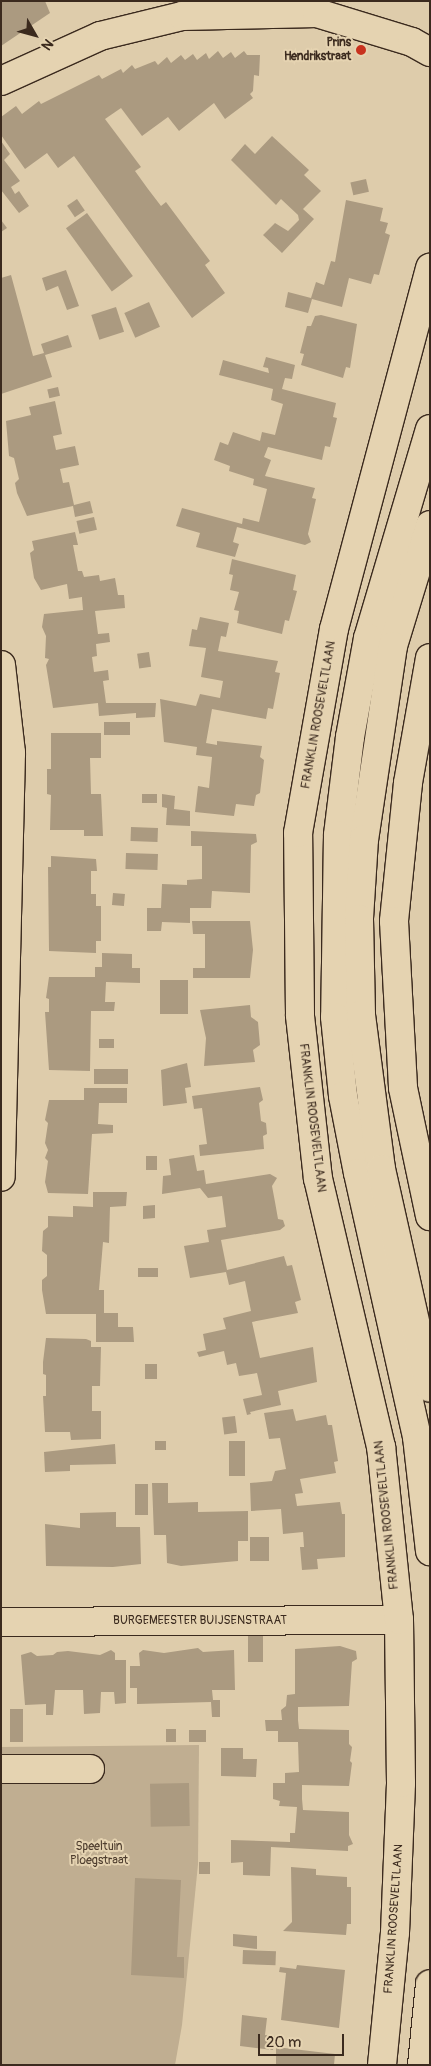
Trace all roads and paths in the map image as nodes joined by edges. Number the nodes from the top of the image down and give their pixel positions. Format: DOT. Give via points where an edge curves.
graph roads {
  1 [pos="430,52"];
  2 [pos="1,81"];
  3 [pos="430,268"];
  4 [pos="430,429"];
  5 [pos="430,525"];
  6 [pos="430,658"];
  7 [pos="2,675"];
  8 [pos="1,1177"];
  9 [pos="430,1216"];
  10 [pos="430,1388"];
  11 [pos="430,1551"];
  12 [pos="399,1620"];
  13 [pos="1,1622"];
  14 [pos="1,1769"];
  15 [pos="90,1769"];
  16 [pos="430,1984"];
  17 [pos="382,2065"];
  18 [pos="422,2065"];
  1 -- 2 [label="street" via="412,42 317,13 182,16 100,36"];
  3 -- 12 [label="street, FRANKLIN ROOSEVELTLAAN" via="334,630 298,833 300,1016 318,1179 381,1447"];
  4 -- 11 [label="street" via="368,638 338,834 336,921 336,1017 343,1096 417,1437"];
  5 -- 10 [label="street" via="392,646 364,838 359,919 361,1015 381,1169"];
  6 -- 9 [label="street" via="408,783 394,921 404,1088"];
  7 -- 8 [label="street" via="11,753"];
  12 -- 13 [label="street, BURGEMEESTER BUIJSENSTRAAT"];
  12 -- 17 [label="street, FRANKLIN ROOSEVELTLAAN" via="401,1783 395,1933"];
  14 -- 15 [label="street"];
  16 -- 18 [label="street"];
}
